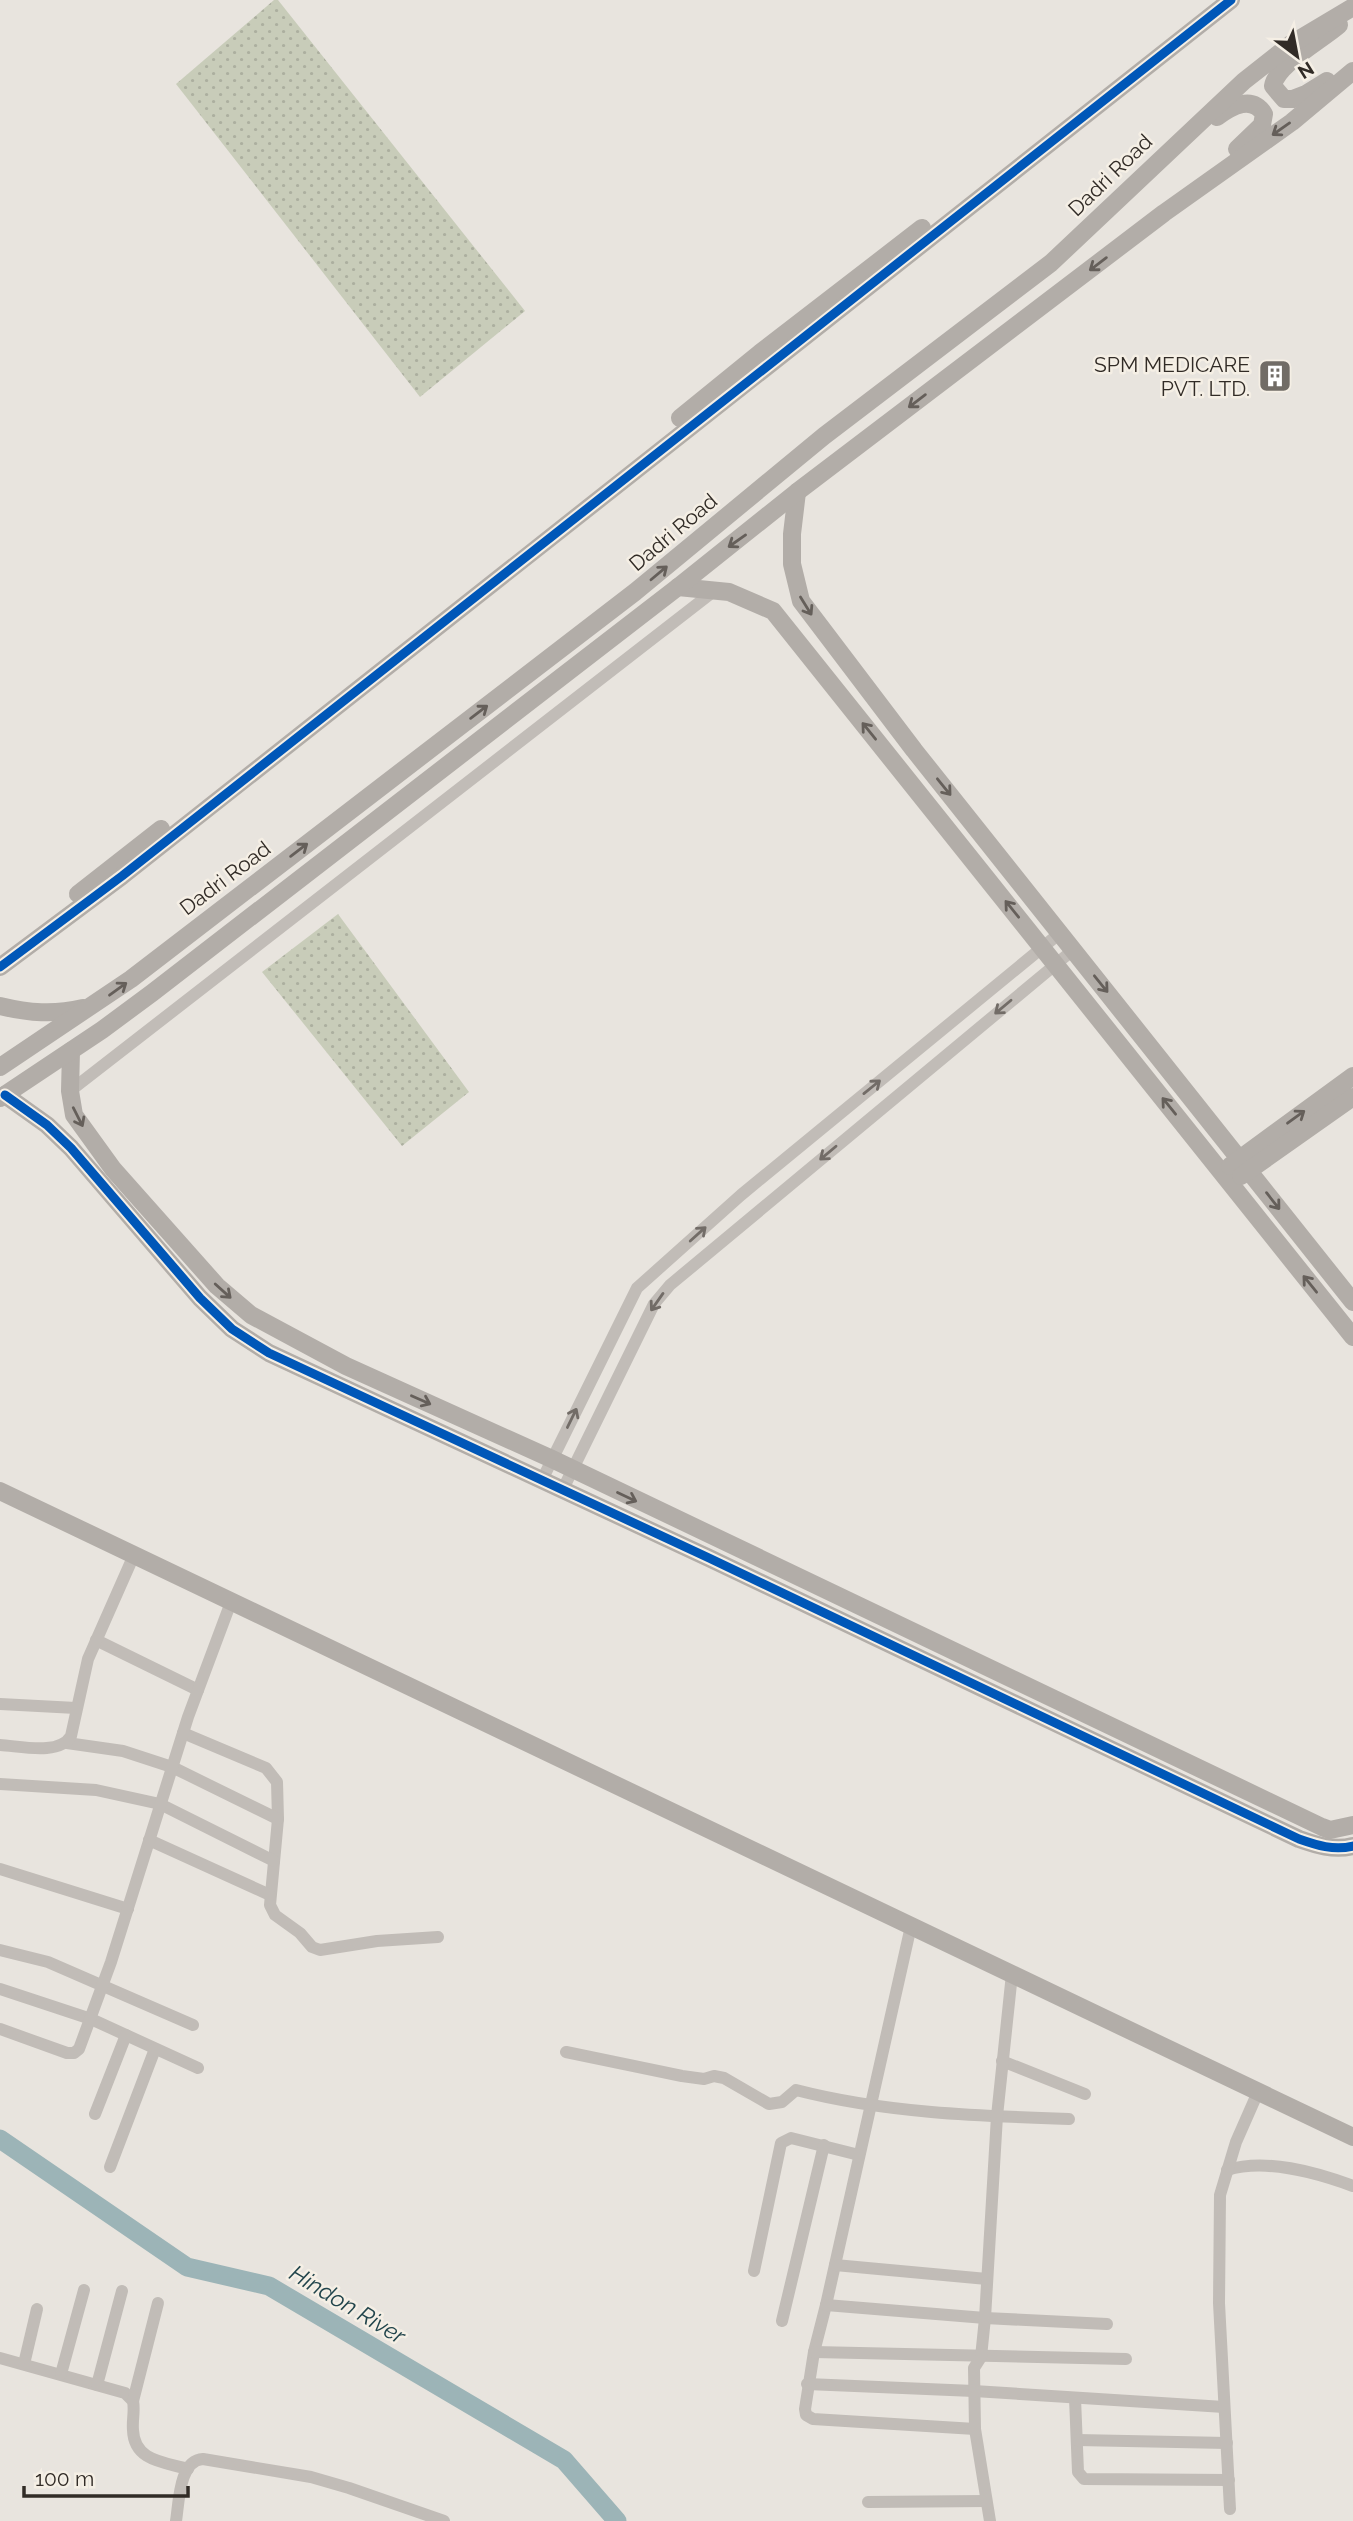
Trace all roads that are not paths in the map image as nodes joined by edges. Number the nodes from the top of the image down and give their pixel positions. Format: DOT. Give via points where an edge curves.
graph roads {
  1 [pos="1213,0"];
  2 [pos="1231,0"];
  3 [pos="1353,7"];
  4 [pos="1353,13"];
  5 [pos="1353,63"];
  6 [pos="1353,71"];
  7 [pos="1166,153"];
  8 [pos="1164,213"];
  9 [pos="797,492"];
  10 [pos="678,587"];
  11 [pos="714,591"];
  12 [pos="914,750"];
  13 [pos="895,764"];
  14 [pos="1060,933"];
  15 [pos="1042,947"];
  16 [pos="1073,950"];
  17 [pos="0,953"];
  18 [pos="1055,963"];
  19 [pos="0,967"];
  20 [pos="95,1005"];
  21 [pos="0,1006"];
  22 [pos="71,1051"];
  23 [pos="0,1067"];
  24 [pos="1353,1076"];
  25 [pos="70,1091"];
  26 [pos="3,1096"];
  27 [pos="1353,1097"];
  28 [pos="1244,1164"];
  29 [pos="1226,1178"];
  30 [pos="1353,1301"];
  31 [pos="1353,1337"];
  32 [pos="552,1460"];
  33 [pos="572,1471"];
  34 [pos="542,1480"];
  35 [pos="563,1489"];
  36 [pos="0,1491"];
  37 [pos="134,1555"];
  38 [pos="231,1602"];
  39 [pos="96,1640"];
  40 [pos="198,1690"];
  41 [pos="0,1704"];
  42 [pos="76,1707"];
  43 [pos="183,1732"];
  44 [pos="67,1743"];
  45 [pos="0,1745"];
  46 [pos="172,1767"];
  47 [pos="0,1784"];
  48 [pos="160,1804"];
  49 [pos="278,1819"];
  50 [pos="1347,1827"];
  51 [pos="149,1840"];
  52 [pos="1350,1847"];
  53 [pos="274,1861"];
  54 [pos="0,1869"];
  55 [pos="270,1895"];
  56 [pos="128,1909"];
  57 [pos="911,1926"];
  58 [pos="438,1937"];
  59 [pos="0,1950"];
  60 [pos="1012,1975"];
  61 [pos="103,1984"];
  62 [pos="0,1989"];
  63 [pos="91,2019"];
  64 [pos="193,2025"];
  65 [pos="0,2029"];
  66 [pos="126,2035"];
  67 [pos="155,2049"];
  68 [pos="566,2052"];
  69 [pos="1002,2062"];
  70 [pos="198,2068"];
  71 [pos="1258,2092"];
  72 [pos="1085,2094"];
  73 [pos="871,2106"];
  74 [pos="95,2114"];
  75 [pos="997,2116"];
  76 [pos="1069,2119"];
  77 [pos="1353,2137"];
  78 [pos="824,2145"];
  79 [pos="859,2154"];
  80 [pos="110,2167"];
  81 [pos="1227,2171"];
  82 [pos="1353,2186"];
  83 [pos="835,2265"];
  84 [pos="754,2271"];
  85 [pos="987,2280"];
  86 [pos="84,2290"];
  87 [pos="122,2291"];
  88 [pos="158,2303"];
  89 [pos="826,2305"];
  90 [pos="37,2309"];
  91 [pos="985,2318"];
  92 [pos="782,2321"];
  93 [pos="1107,2324"];
  94 [pos="814,2352"];
  95 [pos="981,2357"];
  96 [pos="0,2358"];
  97 [pos="1126,2359"];
  98 [pos="24,2364"];
  99 [pos="61,2374"];
  100 [pos="807,2384"];
  101 [pos="97,2385"];
  102 [pos="974,2391"];
  103 [pos="1074,2398"];
  104 [pos="133,2401"];
  105 [pos="1224,2407"];
  106 [pos="975,2428"];
  107 [pos="1077,2440"];
  108 [pos="1227,2443"];
  109 [pos="188,2469"];
  110 [pos="1229,2480"];
  111 [pos="986,2501"];
  112 [pos="867,2502"];
  113 [pos="1230,2509"];
  114 [pos="176,2521"];
  115 [pos="444,2521"];
  116 [pos="990,2521"];
  1 -- 17 [label="street"];
  2 -- 19 [label="street" via="122,876"];
  3 -- 7 [label="street, Dadri Road" via="1291,44"];
  4 -- 5 [label="street" via="1287,64 1274,77 1273,86 1284,99 1293,99"];
  6 -- 8 [label="street, one-way" via="1292,122"];
  7 -- 8 [label="street" via="1236,106 1250,102 1264,114 1262,125 1252,136"];
  20 -- 7 [label="street, Dadri Road, one-way" via="635,592 824,436 1051,262"];
  8 -- 9 [label="street, one-way"];
  9 -- 10 [label="street, one-way"];
  9 -- 12 [label="street, one-way" via="792,564 801,601"];
  10 -- 11 [label="street"];
  10 -- 22 [label="street"];
  13 -- 11 [label="street, one-way" via="773,611 729,592"];
  11 -- 25 [label="street"];
  12 -- 13 [label="street"];
  12 -- 14 [label="street, one-way"];
  15 -- 13 [label="street, one-way"];
  14 -- 15 [label="street"];
  14 -- 16 [label="street"];
  15 -- 18 [label="street"];
  32 -- 15 [label="street, one-way" via="637,1288 741,1195"];
  16 -- 18 [label="street"];
  16 -- 28 [label="street, one-way"];
  29 -- 18 [label="street, one-way"];
  18 -- 33 [label="street, one-way" via="670,1285 654,1304"];
  20 -- 21 [label="street" via="60,1013"];
  20 -- 23 [label="street, Dadri Road"];
  22 -- 25 [label="street"];
  22 -- 26 [label="street"];
  28 -- 24 [label="street, one-way"];
  25 -- 32 [label="street, one-way" via="74,1115 113,1170 217,1286 251,1315 345,1366"];
  26 -- 34 [label="street" via="47,1125 71,1148 232,1329 269,1353"];
  27 -- 28 [label="street"];
  28 -- 29 [label="street"];
  28 -- 30 [label="street, one-way"];
  31 -- 29 [label="street, one-way"];
  32 -- 33 [label="street"];
  32 -- 34 [label="street"];
  33 -- 35 [label="street"];
  33 -- 50 [label="street, one-way" via="1322,1827"];
  34 -- 35 [label="street"];
  35 -- 52 [label="street" via="1298,1839 1320,1847"];
  36 -- 37 [label="street"];
  37 -- 38 [label="street"];
  37 -- 39 [label="street"];
  38 -- 40 [label="street"];
  38 -- 57 [label="street"];
  39 -- 40 [label="street"];
  39 -- 42 [label="street"];
  40 -- 43 [label="street"];
  41 -- 42 [label="street"];
  42 -- 44 [label="street"];
  43 -- 46 [label="street"];
  43 -- 49 [label="street" via="273,1775"];
  44 -- 45 [label="street" via="55,1747"];
  44 -- 46 [label="street" via="113,1748"];
  46 -- 48 [label="street"];
  46 -- 49 [label="street"];
  47 -- 48 [label="street" via="96,1790"];
  48 -- 51 [label="street"];
  48 -- 53 [label="street"];
  49 -- 53 [label="street"];
  50 -- 52 [label="street"];
  51 -- 55 [label="street"];
  51 -- 56 [label="street"];
  53 -- 55 [label="street"];
  54 -- 56 [label="street"];
  55 -- 58 [label="street" via="275,1915 320,1950"];
  56 -- 61 [label="street"];
  57 -- 60 [label="street"];
  57 -- 73 [label="street"];
  59 -- 61 [label="street" via="48,1962"];
  60 -- 69 [label="street"];
  60 -- 71 [label="street"];
  61 -- 63 [label="street"];
  61 -- 64 [label="street"];
  62 -- 63 [label="street"];
  63 -- 65 [label="street" via="74,2053"];
  63 -- 66 [label="street"];
  66 -- 67 [label="street"];
  66 -- 74 [label="street"];
  67 -- 70 [label="street"];
  67 -- 80 [label="street"];
  68 -- 73 [label="street" via="689,2077 724,2078 769,2104 782,2102 796,2090"];
  69 -- 72 [label="street"];
  69 -- 75 [label="street"];
  71 -- 77 [label="street"];
  71 -- 81 [label="street"];
  73 -- 75 [label="street"];
  73 -- 79 [label="street"];
  75 -- 76 [label="street"];
  75 -- 85 [label="street"];
  78 -- 79 [label="street"];
  78 -- 84 [label="street" via="791,2138 781,2143"];
  78 -- 92 [label="street"];
  79 -- 83 [label="street"];
  81 -- 82 [label="street" via="1242,2165 1284,2168"];
  81 -- 105 [label="street" via="1220,2194 1219,2238"];
  83 -- 85 [label="street"];
  83 -- 89 [label="street"];
  85 -- 91 [label="street"];
  86 -- 99 [label="street"];
  87 -- 101 [label="street"];
  88 -- 104 [label="street"];
  89 -- 91 [label="street"];
  89 -- 94 [label="street"];
  90 -- 98 [label="street"];
  91 -- 93 [label="street"];
  91 -- 95 [label="street"];
  94 -- 95 [label="street"];
  94 -- 100 [label="street"];
  95 -- 97 [label="street"];
  95 -- 102 [label="street" via="974,2368"];
  96 -- 98 [label="street"];
  98 -- 99 [label="street"];
  99 -- 101 [label="street"];
  100 -- 102 [label="street"];
  100 -- 106 [label="street" via="806,2415 813,2419"];
  101 -- 104 [label="street" via="125,2393"];
  102 -- 103 [label="street"];
  102 -- 106 [label="street"];
  103 -- 105 [label="street"];
  103 -- 107 [label="street"];
  104 -- 109 [label="street" via="134,2440 142,2454"];
  105 -- 108 [label="street"];
  106 -- 111 [label="street"];
  107 -- 108 [label="street"];
  107 -- 110 [label="street" via="1078,2472 1084,2479"];
  108 -- 110 [label="street"];
  109 -- 114 [label="street"];
  109 -- 115 [label="street" via="196,2459 203,2459 311,2477"];
  110 -- 113 [label="street"];
  111 -- 112 [label="street"];
  111 -- 116 [label="street"];
}
